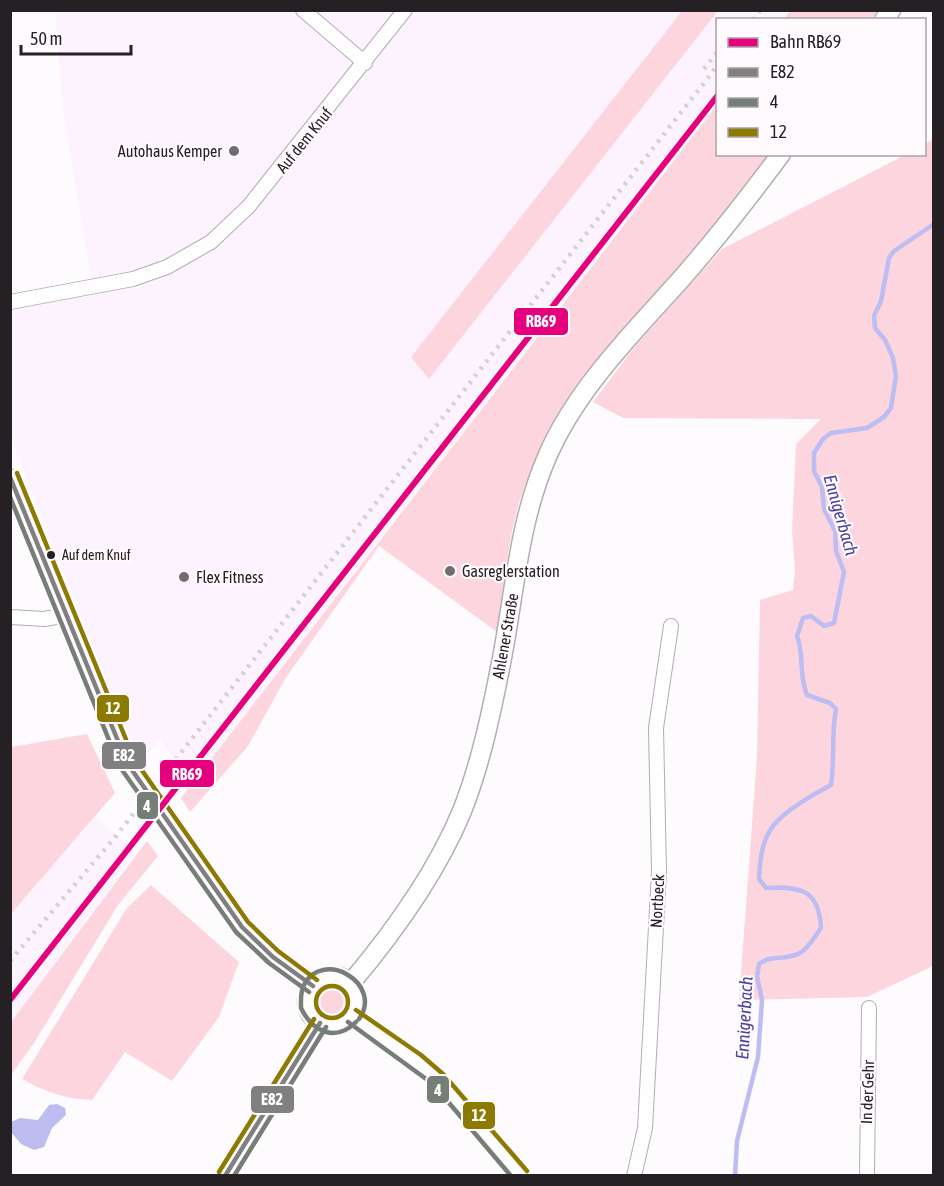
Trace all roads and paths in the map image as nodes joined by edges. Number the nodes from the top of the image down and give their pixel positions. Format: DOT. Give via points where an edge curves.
graph roads {
  1 [pos="303,10"];
  2 [pos="405,10"];
  3 [pos="365,63"];
  4 [pos="780,156"];
  5 [pos="10,302"];
  6 [pos="10,476"];
  7 [pos="67,615"];
  8 [pos="10,617"];
  9 [pos="671,626"];
  10 [pos="350,984"];
  11 [pos="313,986"];
  12 [pos="869,1008"];
  13 [pos="352,1016"];
  14 [pos="320,1023"];
  15 [pos="225,1176"];
  16 [pos="521,1176"];
  17 [pos="634,1176"];
  18 [pos="867,1176"];
  1 -- 3 [label="street"];
  2 -- 3 [label="street, Auf dem Knuf"];
  3 -- 5 [label="street, Auf dem Knuf" via="249,206 211,242 167,267 133,279"];
  4 -- 10 [label="main road, Ahlener Straße" via="722,233 592,383 566,419 534,488 523,527 491,712 461,812 424,884"];
  6 -- 7 [label="street"];
  7 -- 8 [label="street" via="44,619"];
  7 -- 11 [label="street" via="127,763 242,927 273,957"];
  9 -- 17 [label="street, Nortbeck" via="656,728 659,872 645,1128"];
  10 -- 11 [label="main road" via="331,976"];
  10 -- 13 [label="main road" via="357,1003"];
  11 -- 14 [label="main road" via="308,1006"];
  12 -- 18 [label="street, In der Gehr"];
  13 -- 14 [label="main road" via="340,1025"];
  13 -- 16 [label="street" via="438,1079"];
  14 -- 15 [label="main road"];
}
